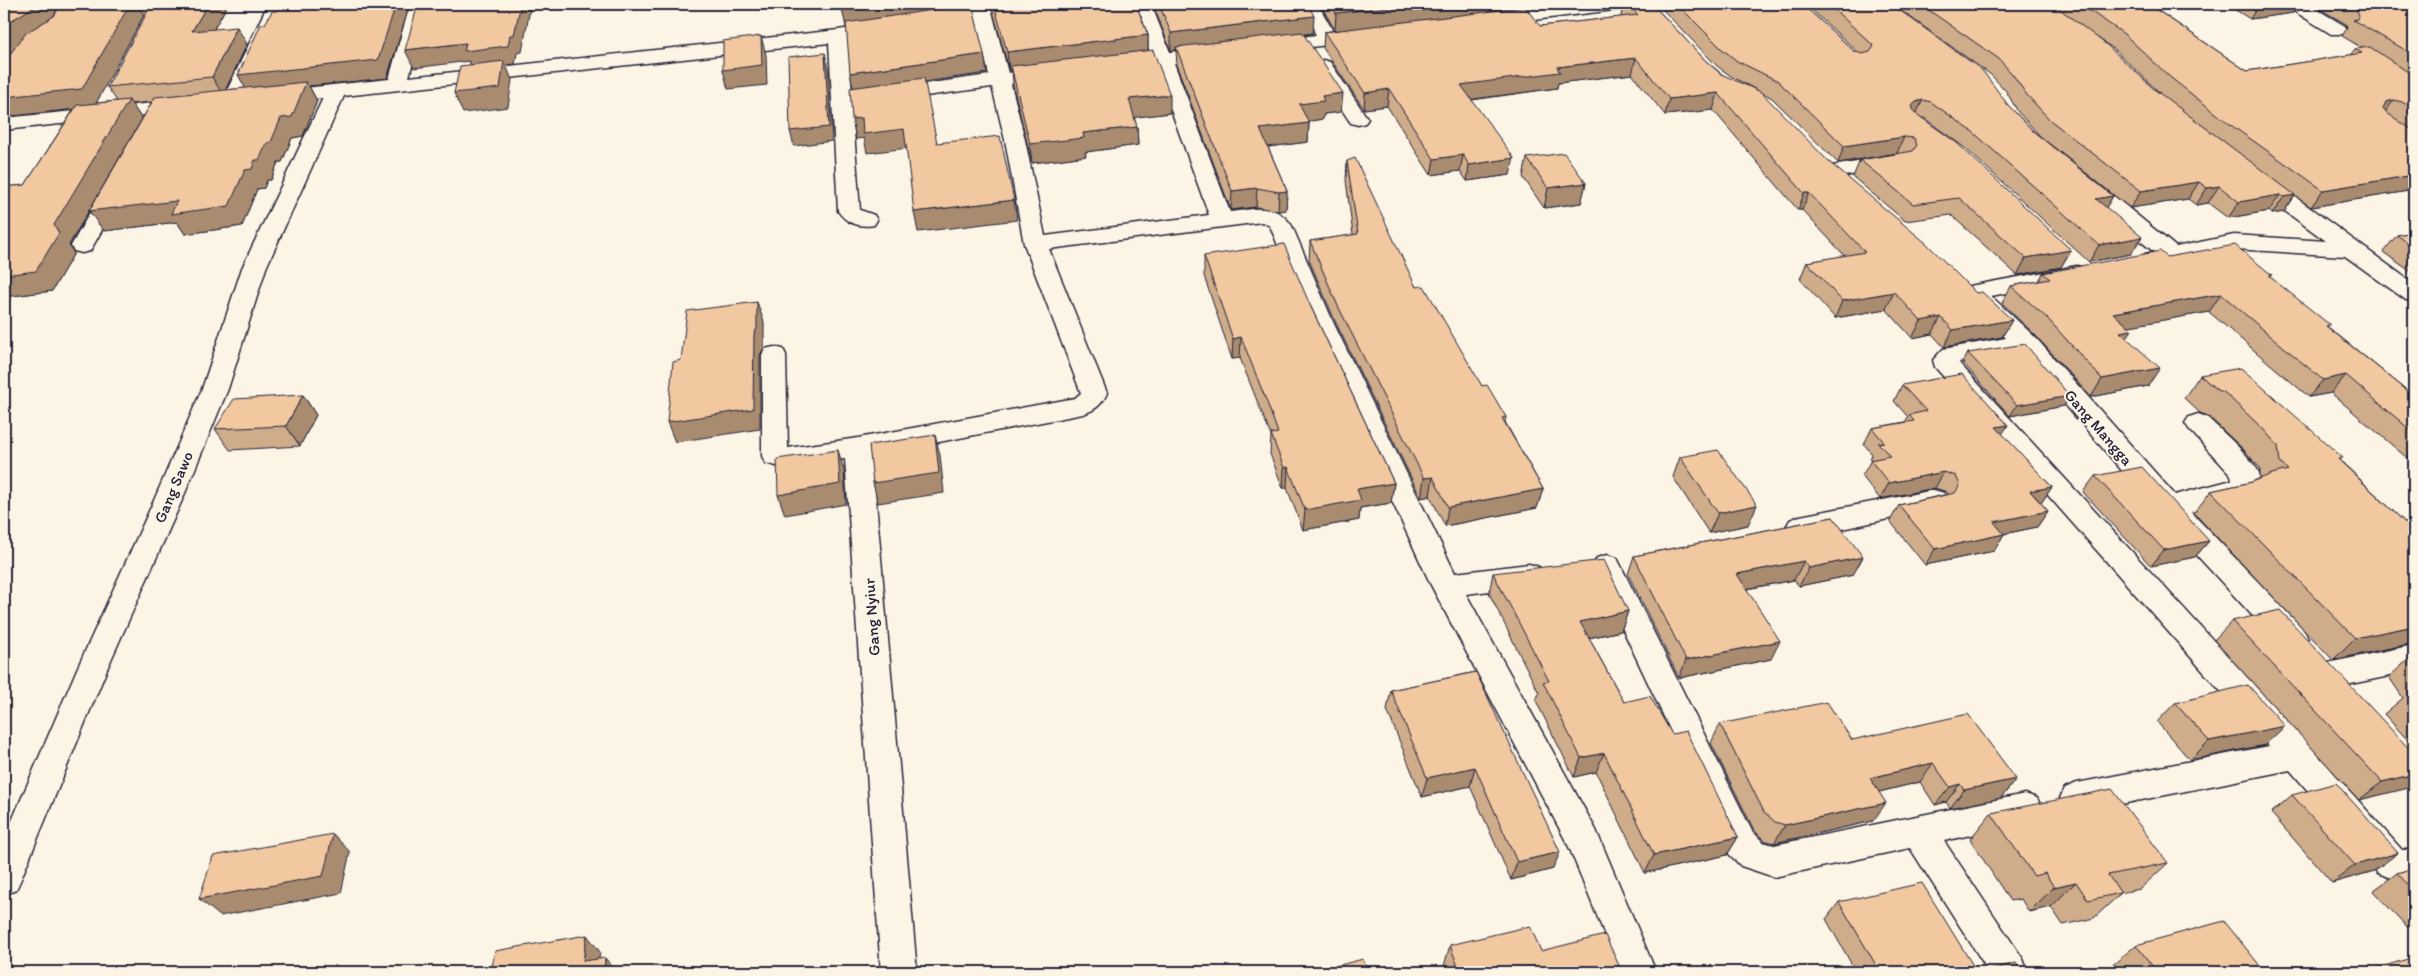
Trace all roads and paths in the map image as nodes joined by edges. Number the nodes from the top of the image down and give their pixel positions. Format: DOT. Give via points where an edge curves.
graph roads {
  1 [pos="277,4"];
  2 [pos="419,4"];
  3 [pos="1142,4"];
  4 [pos="1309,4"];
  5 [pos="1612,4"];
  6 [pos="2295,4"];
  7 [pos="982,8"];
  8 [pos="1473,22"];
  9 [pos="2338,30"];
  10 [pos="1377,33"];
  11 [pos="838,36"];
  12 [pos="1328,39"];
  13 [pos="1307,42"];
  14 [pos="1164,59"];
  15 [pos="1106,66"];
  16 [pos="1067,71"];
  17 [pos="999,79"];
  18 [pos="397,84"];
  19 [pos="336,92"];
  20 [pos="233,101"];
  21 [pos="843,101"];
  22 [pos="1358,119"];
  23 [pos="4,124"];
  24 [pos="1897,161"];
  25 [pos="2064,167"];
  26 [pos="125,169"];
  27 [pos="2246,172"];
  28 [pos="1854,191"];
  29 [pos="866,220"];
  30 [pos="1222,220"];
  31 [pos="1035,244"];
  32 [pos="2218,245"];
  33 [pos="82,246"];
  34 [pos="2353,249"];
  35 [pos="2061,252"];
  36 [pos="2172,255"];
  37 [pos="2136,262"];
  38 [pos="2239,263"];
  39 [pos="2414,295"];
  40 [pos="2026,342"];
  41 [pos="774,354"];
  42 [pos="2198,423"];
  43 [pos="858,448"];
  44 [pos="1936,500"];
  45 [pos="2169,507"];
  46 [pos="1771,533"];
  47 [pos="1607,565"];
  48 [pos="1550,573"];
  49 [pos="1446,585"];
  50 [pos="2409,659"];
  51 [pos="2315,664"];
  52 [pos="2347,698"];
  53 [pos="2297,755"];
  54 [pos="1918,830"];
  55 [pos="2414,866"];
  56 [pos="4,879"];
  57 [pos="899,972"];
  58 [pos="1638,972"];
  59 [pos="2010,972"];
  1 -- 20 [label="street"];
  2 -- 18 [label="street"];
  3 -- 14 [label="street"];
  4 -- 12 [label="street"];
  5 -- 8 [label="street"];
  6 -- 9 [label="street"];
  7 -- 11 [label="street"];
  7 -- 17 [label="street"];
  10 -- 12 [label="street"];
  11 -- 18 [label="street"];
  11 -- 21 [label="street"];
  12 -- 13 [label="street"];
  13 -- 14 [label="street"];
  13 -- 22 [label="street"];
  14 -- 15 [label="street"];
  14 -- 30 [label="street"];
  16 -- 17 [label="street"];
  17 -- 21 [label="street"];
  17 -- 31 [label="street" via="1015,140"];
  18 -- 19 [label="street"];
  19 -- 20 [label="street"];
  19 -- 56 [label="street, Gang Sawo" via="254,268 215,389"];
  20 -- 23 [label="street" via="154,117 106,106"];
  21 -- 29 [label="street" via="849,211 852,216"];
  24 -- 28 [label="street" via="1825,165"];
  25 -- 36 [label="street"];
  26 -- 33 [label="street"];
  27 -- 34 [label="street"];
  30 -- 31 [label="street"];
  30 -- 49 [label="street" via="1263,215 1276,219 1281,226 1326,333"];
  31 -- 43 [label="street" via="1094,393 1092,398 1076,406"];
  32 -- 34 [label="street" via="2234,242"];
  32 -- 36 [label="street"];
  32 -- 38 [label="street"];
  34 -- 39 [label="street"];
  35 -- 40 [label="street, Gang Mangga" via="2091,271 1965,285"];
  36 -- 37 [label="street"];
  40 -- 45 [label="street, Gang Mangga"];
  40 -- 53 [label="street" via="1952,355 1946,360 1948,367"];
  41 -- 43 [label="street" via="775,456 784,458"];
  42 -- 45 [label="street" via="2246,474 2246,484 2238,490"];
  43 -- 57 [label="street, Gang Nyiur"];
  44 -- 46 [label="street"];
  45 -- 51 [label="street, Gang Mangga"];
  47 -- 54 [label="street" via="1740,842 1753,855 1774,861"];
  48 -- 49 [label="street"];
  49 -- 58 [label="street" via="1584,841"];
  50 -- 51 [label="street"];
  51 -- 52 [label="street, Gang Mangga"];
  53 -- 54 [label="street"];
  53 -- 55 [label="street" via="2390,862 2406,868"];
  54 -- 59 [label="street"];
}
